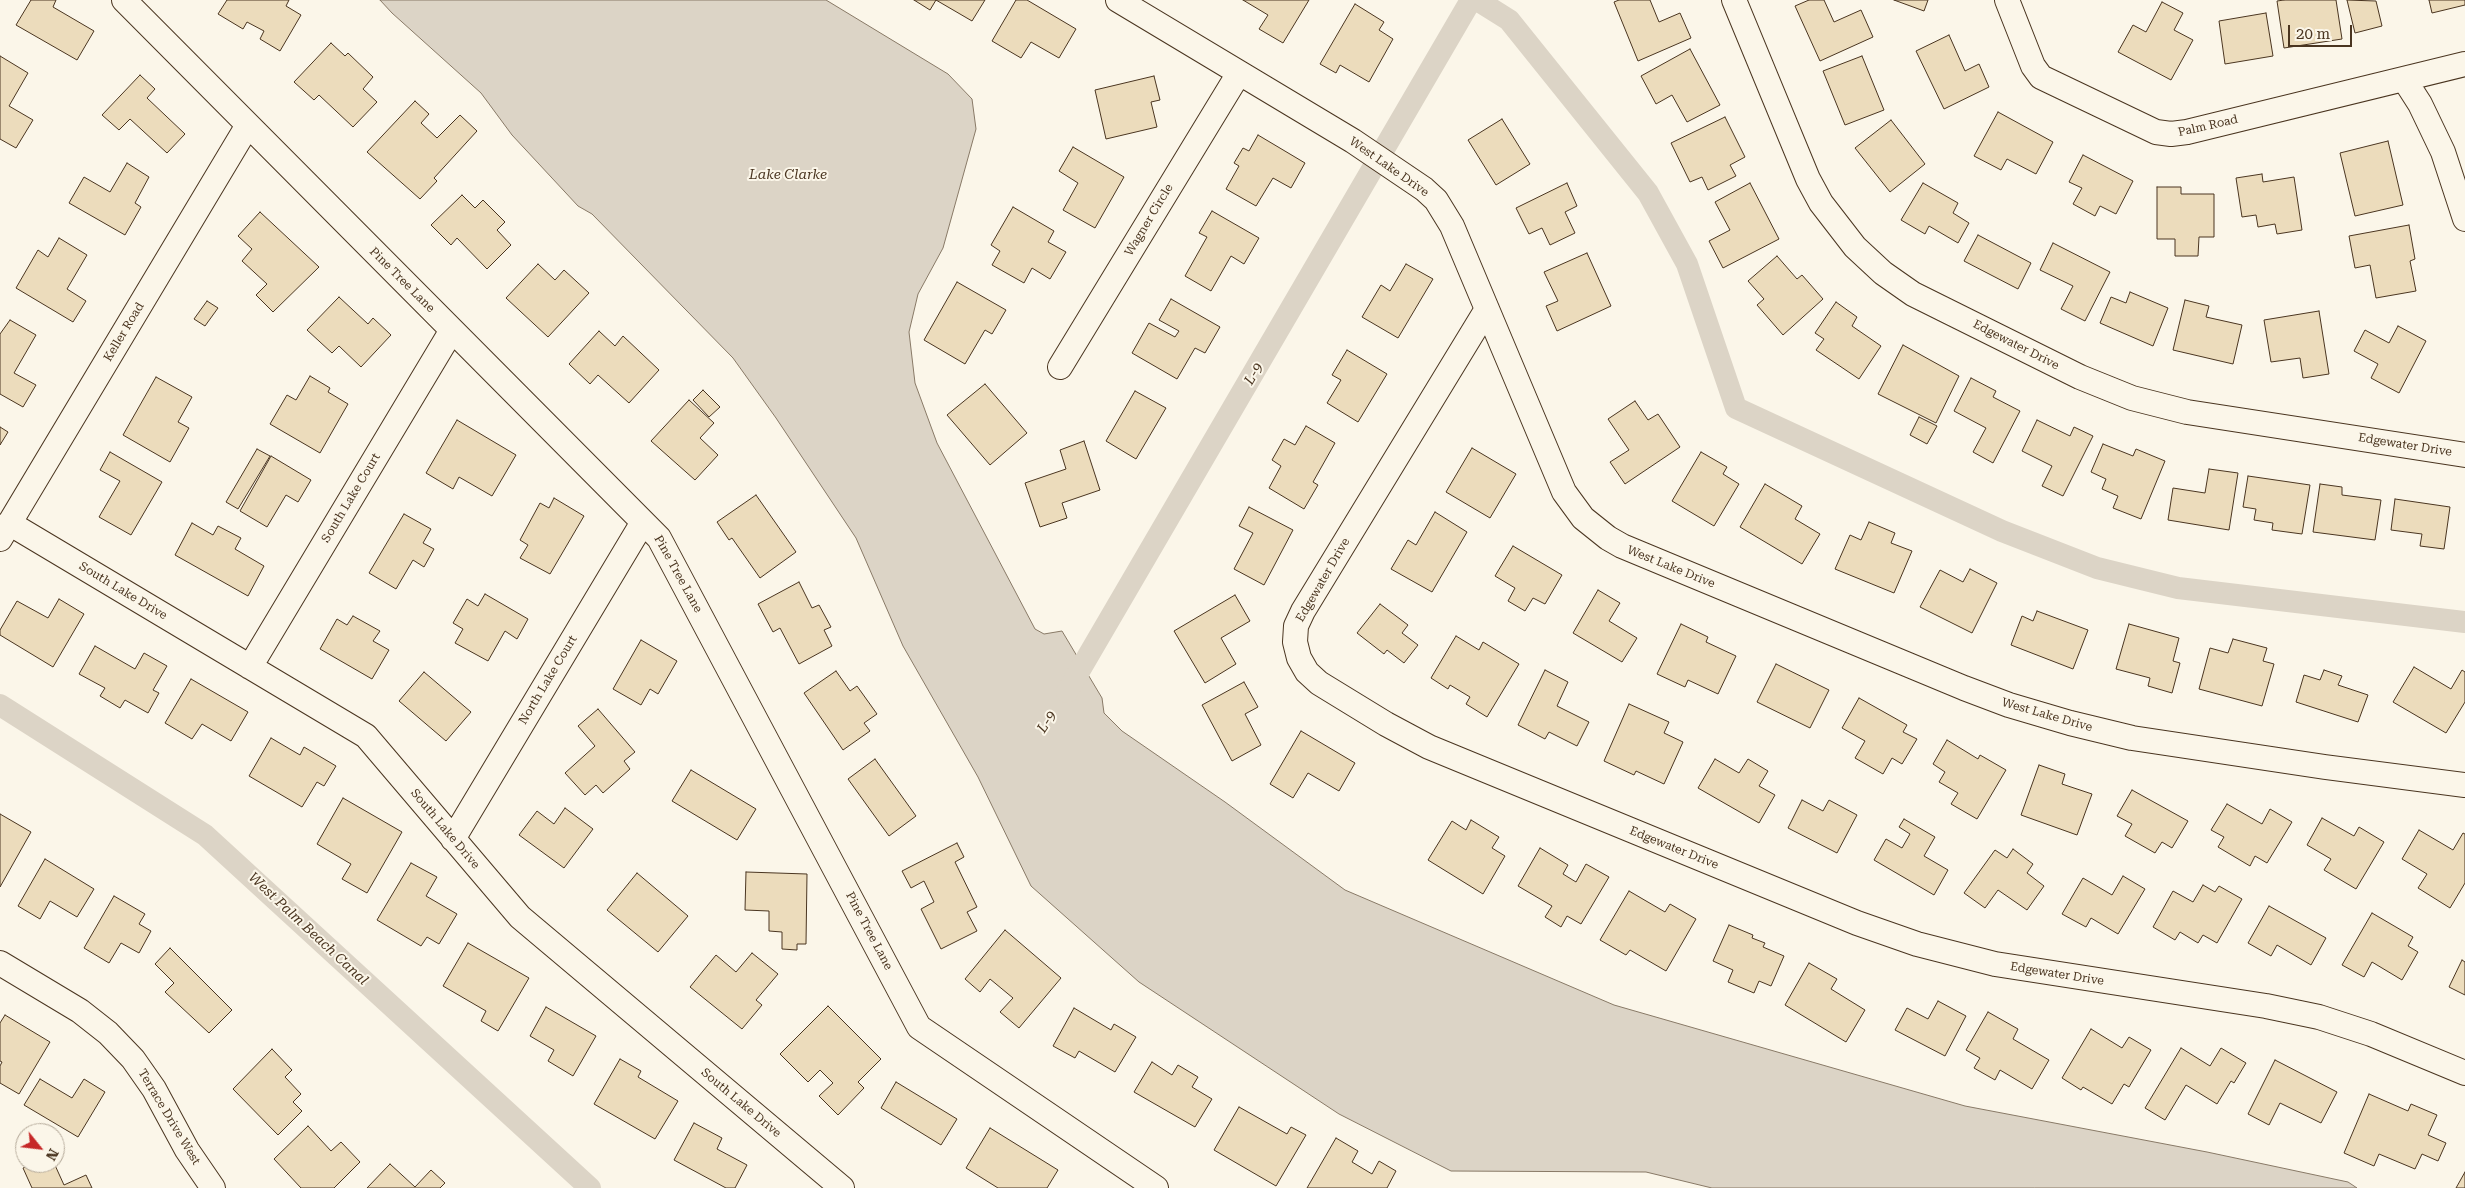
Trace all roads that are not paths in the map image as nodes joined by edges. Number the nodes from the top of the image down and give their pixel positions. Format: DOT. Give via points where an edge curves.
graph roads {
  1 [pos="124,0"];
  2 [pos="1118,0"];
  3 [pos="1734,0"];
  4 [pos="2007,0"];
  5 [pos="2465,64"];
  6 [pos="1239,73"];
  7 [pos="2404,78"];
  8 [pos="248,125"];
  9 [pos="2465,219"];
  10 [pos="1487,309"];
  11 [pos="452,330"];
  12 [pos="1060,367"];
  13 [pos="2465,454"];
  14 [pos="643,522"];
  15 [pos="5,531"];
  16 [pos="250,667"];
  17 [pos="2465,785"];
  18 [pos="453,839"];
  19 [pos="0,963"];
  20 [pos="2465,1073"];
  21 [pos="213,1188"];
  22 [pos="842,1188"];
  23 [pos="1156,1188"];
  1 -- 8 [label="street, Pine Tree Lane"];
  2 -- 6 [label="street, West Lake Drive"];
  3 -- 13 [label="street, Edgewater Drive" via="1821,203 1855,247 1883,273 1913,294 2080,377 2132,398 2187,412"];
  4 -- 7 [label="street, Palm Road" via="2032,66 2042,77 2156,132 2187,132"];
  5 -- 7 [label="street, Palm Road"];
  6 -- 10 [label="street, West Lake Drive" via="1353,141 1424,189 1445,212"];
  6 -- 12 [label="street, Wagner Circle"];
  7 -- 9 [label="street" via="2443,152"];
  8 -- 11 [label="street, Pine Tree Lane"];
  8 -- 15 [label="street, Keller Road"];
  10 -- 17 [label="street, West Lake Drive" via="1564,492 1583,518 1622,546 1964,688 2070,724 2325,767"];
  10 -- 20 [label="street, Edgewater Drive" via="1296,626 1298,658 1318,683 1429,747 1857,923 1917,944 1995,964 2319,1017 2371,1034"];
  11 -- 14 [label="street, Pine Tree Lane"];
  11 -- 16 [label="street, South Lake Court"];
  14 -- 18 [label="street, North Lake Court"];
  14 -- 23 [label="street, Pine Tree Lane" via="659,538 919,1027"];
  15 -- 16 [label="street, South Lake Drive"];
  16 -- 18 [label="street, South Lake Drive" via="366,736"];
  18 -- 22 [label="street, South Lake Drive" via="520,917"];
  19 -- 21 [label="street, Terrace Drive West" via="80,1011 127,1053 154,1088 187,1150"];
}
